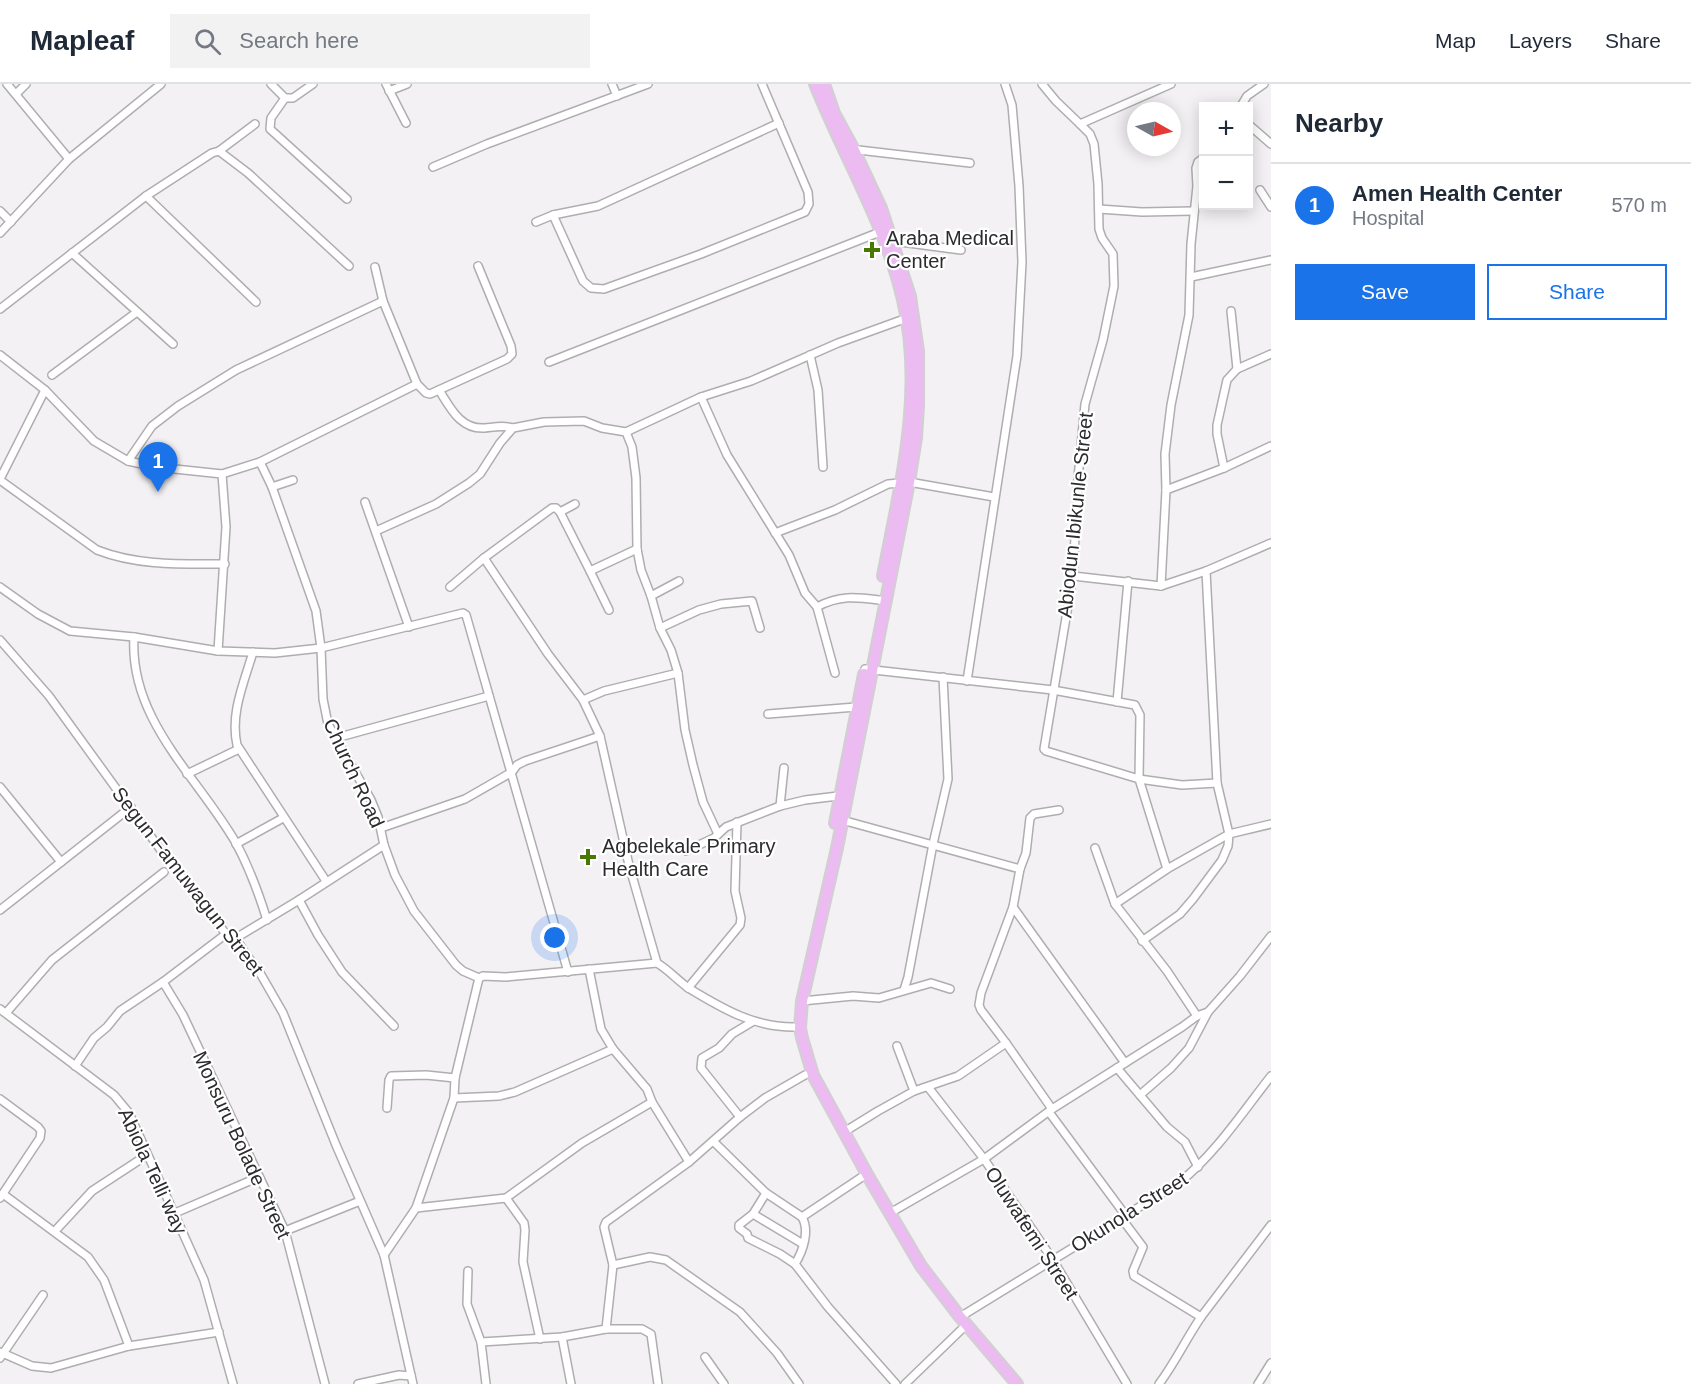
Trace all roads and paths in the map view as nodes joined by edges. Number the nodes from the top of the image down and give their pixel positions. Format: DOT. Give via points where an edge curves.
graph roads {
  1 [pos="7,84"];
  2 [pos="26,84"];
  3 [pos="161,84"];
  4 [pos="271,84"];
  5 [pos="314,84"];
  6 [pos="406,84"];
  7 [pos="612,84"];
  8 [pos="648,84"];
  9 [pos="762,84"];
  10 [pos="815,84"];
  11 [pos="824,84"];
  12 [pos="1005,84"];
  13 [pos="1042,84"];
  14 [pos="1171,84"];
  15 [pos="1264,84"];
  16 [pos="388,87"];
  17 [pos="16,94"];
  18 [pos="618,96"];
  19 [pos="285,98"];
  20 [pos="1243,102"];
  21 [pos="406,123"];
  22 [pos="778,123"];
  23 [pos="255,124"];
  24 [pos="1080,124"];
  25 [pos="1253,128"];
  26 [pos="1271,144"];
  27 [pos="849,149"];
  28 [pos="219,151"];
  29 [pos="69,159"];
  30 [pos="1199,161"];
  31 [pos="970,163"];
  32 [pos="433,167"];
  33 [pos="1260,190"];
  34 [pos="146,196"];
  35 [pos="347,199"];
  36 [pos="1271,207"];
  37 [pos="1099,209"];
  38 [pos="1194,210"];
  39 [pos="0,211"];
  40 [pos="553,215"];
  41 [pos="11,222"];
  42 [pos="536,222"];
  43 [pos="880,232"];
  44 [pos="0,233"];
  45 [pos="892,241"];
  46 [pos="961,250"];
  47 [pos="72,253"];
  48 [pos="1271,260"];
  49 [pos="349,266"];
  50 [pos="478,266"];
  51 [pos="375,267"];
  52 [pos="1191,277"];
  53 [pos="383,301"];
  54 [pos="256,302"];
  55 [pos="0,309"];
  56 [pos="1231,311"];
  57 [pos="137,312"];
  58 [pos="907,318"];
  59 [pos="173,344"];
  60 [pos="1271,354"];
  61 [pos="810,355"];
  62 [pos="2,359"];
  63 [pos="549,362"];
  64 [pos="1237,369"];
  65 [pos="52,375"];
  66 [pos="417,384"];
  67 [pos="45,390"];
  68 [pos="439,390"];
  69 [pos="701,397"];
  70 [pos="513,428"];
  71 [pos="626,432"];
  72 [pos="1271,446"];
  73 [pos="128,461"];
  74 [pos="260,462"];
  75 [pos="823,467"];
  76 [pos="1224,468"];
  77 [pos="222,474"];
  78 [pos="0,479"];
  79 [pos="292,480"];
  80 [pos="905,482"];
  81 [pos="272,487"];
  82 [pos="1166,490"];
  83 [pos="994,497"];
  84 [pos="365,502"];
  85 [pos="575,504"];
  86 [pos="560,512"];
  87 [pos="376,531"];
  88 [pos="775,533"];
  89 [pos="1271,543"];
  90 [pos="636,549"];
  91 [pos="484,558"];
  92 [pos="225,564"];
  93 [pos="590,571"];
  94 [pos="1206,571"];
  95 [pos="1073,576"];
  96 [pos="679,581"];
  97 [pos="1128,581"];
  98 [pos="1161,586"];
  99 [pos="0,587"];
  100 [pos="450,588"];
  101 [pos="651,596"];
  102 [pos="879,600"];
  103 [pos="817,607"];
  104 [pos="609,610"];
  105 [pos="409,627"];
  106 [pos="660,628"];
  107 [pos="760,628"];
  108 [pos="134,637"];
  109 [pos="0,640"];
  110 [pos="321,648"];
  111 [pos="218,651"];
  112 [pos="254,652"];
  113 [pos="868,669"];
  114 [pos="678,673"];
  115 [pos="835,673"];
  116 [pos="943,677"];
  117 [pos="967,681"];
  118 [pos="1053,690"];
  119 [pos="489,696"];
  120 [pos="583,700"];
  121 [pos="1117,702"];
  122 [pos="856,707"];
  123 [pos="768,714"];
  124 [pos="600,736"];
  125 [pos="336,738"];
  126 [pos="239,749"];
  127 [pos="784,768"];
  128 [pos="512,772"];
  129 [pos="187,774"];
  130 [pos="1139,779"];
  131 [pos="1217,783"];
  132 [pos="1,792"];
  133 [pos="838,796"];
  134 [pos="780,806"];
  135 [pos="131,807"];
  136 [pos="1059,810"];
  137 [pos="284,818"];
  138 [pos="842,819"];
  139 [pos="737,822"];
  140 [pos="1271,824"];
  141 [pos="381,828"];
  142 [pos="718,834"];
  143 [pos="1229,834"];
  144 [pos="236,844"];
  145 [pos="384,844"];
  146 [pos="933,844"];
  147 [pos="1095,848"];
  148 [pos="686,851"];
  149 [pos="61,862"];
  150 [pos="1020,869"];
  151 [pos="1167,869"];
  152 [pos="164,872"];
  153 [pos="326,881"];
  154 [pos="299,900"];
  155 [pos="1115,904"];
  156 [pos="1014,907"];
  157 [pos="0,910"];
  158 [pos="267,920"];
  159 [pos="226,934"];
  160 [pos="1271,936"];
  161 [pos="236,938"];
  162 [pos="1142,941"];
  163 [pos="657,963"];
  164 [pos="589,969"];
  165 [pos="568,972"];
  166 [pos="479,978"];
  167 [pos="163,982"];
  168 [pos="688,988"];
  169 [pos="950,989"];
  170 [pos="904,990"];
  171 [pos="802,1001"];
  172 [pos="3,1011"];
  173 [pos="1208,1012"];
  174 [pos="1197,1016"];
  175 [pos="752,1022"];
  176 [pos="394,1026"];
  177 [pos="794,1027"];
  178 [pos="1006,1043"];
  179 [pos="897,1046"];
  180 [pos="613,1049"];
  181 [pos="1125,1063"];
  182 [pos="75,1066"];
  183 [pos="1117,1068"];
  184 [pos="805,1075"];
  185 [pos="1271,1076"];
  186 [pos="455,1078"];
  187 [pos="928,1087"];
  188 [pos="914,1091"];
  189 [pos="1140,1095"];
  190 [pos="454,1098"];
  191 [pos="0,1099"];
  192 [pos="652,1102"];
  193 [pos="387,1108"];
  194 [pos="1050,1111"];
  195 [pos="740,1117"];
  196 [pos="844,1132"];
  197 [pos="714,1142"];
  198 [pos="147,1155"];
  199 [pos="984,1159"];
  200 [pos="690,1162"];
  201 [pos="1198,1167"];
  202 [pos="259,1177"];
  203 [pos="862,1177"];
  204 [pos="766,1193"];
  205 [pos="1,1196"];
  206 [pos="506,1198"];
  207 [pos="360,1201"];
  208 [pos="416,1208"];
  209 [pos="175,1213"];
  210 [pos="890,1213"];
  211 [pos="753,1214"];
  212 [pos="802,1217"];
  213 [pos="1124,1218"];
  214 [pos="1271,1225"];
  215 [pos="55,1231"];
  216 [pos="285,1232"];
  217 [pos="803,1244"];
  218 [pos="384,1255"];
  219 [pos="1053,1260"];
  220 [pos="795,1264"];
  221 [pos="613,1265"];
  222 [pos="468,1271"];
  223 [pos="44,1295"];
  224 [pos="960,1317"];
  225 [pos="1201,1317"];
  226 [pos="606,1329"];
  227 [pos="962,1329"];
  228 [pos="219,1332"];
  229 [pos="562,1337"];
  230 [pos="540,1339"];
  231 [pos="482,1342"];
  232 [pos="129,1346"];
  233 [pos="1,1355"];
  234 [pos="705,1357"];
  235 [pos="1271,1363"];
  236 [pos="412,1380"];
  237 [pos="233,1384"];
  238 [pos="325,1384"];
  239 [pos="358,1384"];
  240 [pos="486,1384"];
  241 [pos="571,1384"];
  242 [pos="658,1384"];
  243 [pos="724,1384"];
  244 [pos="799,1384"];
  245 [pos="896,1384"];
  246 [pos="905,1384"];
  247 [pos="1008,1384"];
  248 [pos="1017,1384"];
  249 [pos="1127,1384"];
  250 [pos="1159,1384"];
  251 [pos="1258,1384"];
  1 -- 17 [label="street"];
  2 -- 17 [label="street"];
  3 -- 29 [label="street"];
  4 -- 19 [label="street"];
  5 -- 19 [label="street" via="293,98"];
  6 -- 16 [label="street"];
  7 -- 18 [label="street"];
  8 -- 18 [label="street"];
  9 -- 22 [label="street"];
  10 -- 27 [label="main road"];
  11 -- 27 [label="main road"];
  12 -- 83 [label="street" via="1012,105 1016,143 1021,271 1017,356"];
  13 -- 24 [label="street, Abiodun Ibikunle Street"];
  14 -- 24 [label="street"];
  15 -- 20 [label="street"];
  16 -- 21 [label="street"];
  17 -- 29 [label="street"];
  18 -- 32 [label="street"];
  19 -- 35 [label="street" via="271,118 270,129"];
  22 -- 40 [label="street" via="598,206"];
  22 -- 40 [label="street" via="808,192 809,204 805,212 722,246 604,289 591,288 583,281"];
  23 -- 28 [label="street"];
  24 -- 37 [label="street, Abiodun Ibikunle Street" via="1089,134 1097,157"];
  25 -- 26 [label="street"];
  27 -- 31 [label="street"];
  27 -- 43 [label="main road"];
  27 -- 45 [label="main road" via="881,208"];
  28 -- 34 [label="street"];
  28 -- 49 [label="street"];
  29 -- 41 [label="street"];
  30 -- 38 [label="street"];
  33 -- 36 [label="street"];
  34 -- 47 [label="street"];
  34 -- 54 [label="street"];
  37 -- 38 [label="street"];
  37 -- 95 [label="street, Abiodun Ibikunle Street" via="1099,229 1113,254 1114,286 1085,404"];
  38 -- 52 [label="street"];
  39 -- 41 [label="street"];
  40 -- 42 [label="street"];
  41 -- 44 [label="street"];
  43 -- 58 [label="main road"];
  43 -- 63 [label="street"];
  45 -- 46 [label="street"];
  45 -- 80 [label="main road" via="910,296 918,351 916,438"];
  47 -- 55 [label="street"];
  47 -- 57 [label="street"];
  48 -- 52 [label="street"];
  50 -- 68 [label="street" via="512,354"];
  51 -- 53 [label="street"];
  52 -- 82 [label="street" via="1190,315 1165,454"];
  53 -- 66 [label="street"];
  53 -- 73 [label="street" via="236,370 188,400 152,426"];
  56 -- 64 [label="street"];
  57 -- 59 [label="street"];
  57 -- 65 [label="street"];
  58 -- 61 [label="street"];
  58 -- 80 [label="main road" via="911,400"];
  60 -- 64 [label="street"];
  61 -- 69 [label="street" via="752,381"];
  61 -- 75 [label="street" via="818,390"];
  62 -- 67 [label="street"];
  64 -- 76 [label="street" via="1227,380 1218,415 1217,434"];
  66 -- 68 [label="street" via="426,393"];
  66 -- 74 [label="street"];
  67 -- 73 [label="street" via="94,441"];
  67 -- 78 [label="street"];
  68 -- 70 [label="street" via="461,422 477,429"];
  69 -- 71 [label="street"];
  69 -- 88 [label="street" via="727,455"];
  70 -- 71 [label="street" via="584,421"];
  70 -- 87 [label="street" via="469,483 436,504"];
  71 -- 90 [label="street" via="636,478"];
  72 -- 76 [label="street"];
  73 -- 77 [label="street"];
  74 -- 77 [label="street"];
  74 -- 81 [label="street, Church Road"];
  76 -- 82 [label="street"];
  77 -- 92 [label="street"];
  78 -- 92 [label="street" via="97,550 115,557 158,563"];
  79 -- 81 [label="street"];
  80 -- 83 [label="street"];
  80 -- 88 [label="street" via="888,484"];
  80 -- 102 [label="main road"];
  80 -- 113 [label="main road"];
  81 -- 110 [label="street, Church Road" via="316,611"];
  82 -- 98 [label="street"];
  83 -- 117 [label="street"];
  84 -- 87 [label="street"];
  85 -- 86 [label="street"];
  86 -- 91 [label="street" via="552,508"];
  86 -- 93 [label="street"];
  87 -- 105 [label="street"];
  88 -- 103 [label="street" via="805,593"];
  89 -- 94 [label="street"];
  90 -- 93 [label="street"];
  90 -- 101 [label="street"];
  91 -- 100 [label="street"];
  91 -- 120 [label="street"];
  92 -- 111 [label="street"];
  93 -- 104 [label="street"];
  94 -- 98 [label="street"];
  94 -- 131 [label="street"];
  95 -- 97 [label="street"];
  95 -- 118 [label="street, Abiodun Ibikunle Street"];
  96 -- 101 [label="street"];
  97 -- 98 [label="street"];
  97 -- 121 [label="street"];
  99 -- 108 [label="street" via="70,631"];
  101 -- 106 [label="street"];
  102 -- 103 [label="street" via="854,597 830,600"];
  102 -- 113 [label="main road"];
  103 -- 115 [label="street"];
  105 -- 110 [label="street"];
  105 -- 119 [label="street" via="466,615"];
  106 -- 107 [label="street" via="699,610 752,602"];
  106 -- 114 [label="street"];
  108 -- 111 [label="street"];
  108 -- 129 [label="street" via="138,682 150,716"];
  109 -- 135 [label="street, Segun Famuwagun Street" via="49,696"];
  110 -- 112 [label="street"];
  110 -- 125 [label="street, Church Road" via="325,714"];
  111 -- 112 [label="street"];
  112 -- 126 [label="street" via="235,710 234,733"];
  113 -- 116 [label="street"];
  113 -- 122 [label="main road"];
  113 -- 138 [label="main road"];
  114 -- 120 [label="street" via="615,687"];
  114 -- 142 [label="street" via="693,765 703,802"];
  116 -- 117 [label="street"];
  116 -- 146 [label="street" via="948,779"];
  117 -- 118 [label="street"];
  118 -- 121 [label="street"];
  118 -- 130 [label="street, Abiodun Ibikunle Street" via="1043,746 1046,752"];
  119 -- 125 [label="street"];
  119 -- 128 [label="street"];
  120 -- 124 [label="street"];
  121 -- 130 [label="street" via="1135,705 1140,715"];
  122 -- 123 [label="street"];
  122 -- 133 [label="main road"];
  124 -- 128 [label="street" via="525,761"];
  124 -- 163 [label="street" via="629,865"];
  125 -- 141 [label="street, Church Road" via="371,800"];
  126 -- 129 [label="street"];
  126 -- 137 [label="street"];
  127 -- 134 [label="street"];
  128 -- 141 [label="street" via="465,799"];
  128 -- 165 [label="street"];
  129 -- 144 [label="street"];
  130 -- 131 [label="street"];
  130 -- 151 [label="street"];
  131 -- 143 [label="street"];
  132 -- 149 [label="street"];
  133 -- 134 [label="street"];
  133 -- 177 [label="main road"];
  134 -- 139 [label="street"];
  135 -- 149 [label="street"];
  135 -- 159 [label="street, Segun Famuwagun Street"];
  136 -- 150 [label="street" via="1031,815"];
  137 -- 144 [label="street"];
  137 -- 153 [label="street"];
  138 -- 146 [label="street"];
  138 -- 171 [label="main road"];
  139 -- 142 [label="street"];
  139 -- 168 [label="street" via="735,891 740,925"];
  140 -- 143 [label="street"];
  141 -- 145 [label="street, Church Road"];
  142 -- 148 [label="street"];
  143 -- 151 [label="street"];
  143 -- 162 [label="street" via="1222,860 1193,899 1180,914"];
  144 -- 158 [label="street"];
  145 -- 153 [label="street"];
  145 -- 166 [label="street, Church Road" via="423,925 463,971"];
  146 -- 150 [label="street"];
  146 -- 170 [label="street"];
  147 -- 155 [label="street"];
  149 -- 157 [label="street"];
  150 -- 156 [label="street"];
  151 -- 155 [label="street"];
  152 -- 172 [label="street" via="51,960"];
  153 -- 154 [label="street"];
  154 -- 158 [label="street"];
  154 -- 176 [label="street" via="342,972"];
  155 -- 162 [label="street"];
  156 -- 178 [label="street" via="979,1005"];
  156 -- 181 [label="street"];
  158 -- 161 [label="street"];
  159 -- 161 [label="street, Segun Famuwagun Street"];
  159 -- 167 [label="street"];
  160 -- 173 [label="street"];
  161 -- 207 [label="street, Segun Famuwagun Street" via="283,1013"];
  162 -- 174 [label="street"];
  163 -- 164 [label="street"];
  163 -- 168 [label="street"];
  164 -- 165 [label="street"];
  164 -- 180 [label="street" via="598,1020"];
  165 -- 166 [label="street"];
  166 -- 186 [label="street"];
  167 -- 182 [label="street" via="120,1011 94,1038"];
  167 -- 202 [label="street, Monsuru Bolade Street" via="183,1015"];
  168 -- 175 [label="street"];
  169 -- 170 [label="street" via="931,983"];
  170 -- 171 [label="street" via="879,998 853,996"];
  171 -- 196 [label="main road" via="800,1028 808,1064"];
  172 -- 182 [label="street, Abiola Telli way"];
  173 -- 174 [label="street"];
  173 -- 189 [label="street" via="1189,1048"];
  174 -- 181 [label="street"];
  175 -- 177 [label="street"];
  175 -- 195 [label="street" via="700,1063"];
  177 -- 184 [label="main road"];
  178 -- 187 [label="street" via="958,1076"];
  178 -- 194 [label="street"];
  179 -- 188 [label="street"];
  180 -- 190 [label="street" via="515,1092"];
  180 -- 192 [label="street" via="634,1071"];
  181 -- 183 [label="street"];
  182 -- 198 [label="street, Abiola Telli way" via="123,1104"];
  183 -- 189 [label="street"];
  183 -- 194 [label="street"];
  184 -- 195 [label="street"];
  184 -- 203 [label="main road"];
  185 -- 201 [label="street, Okunola Street"];
  186 -- 190 [label="street"];
  186 -- 193 [label="street" via="391,1076"];
  187 -- 188 [label="street"];
  187 -- 199 [label="street, Oluwafemi Street"];
  188 -- 196 [label="street"];
  189 -- 201 [label="street" via="1185,1142"];
  190 -- 208 [label="street"];
  191 -- 205 [label="street" via="41,1131"];
  192 -- 200 [label="street"];
  192 -- 206 [label="street" via="582,1143"];
  194 -- 199 [label="street"];
  194 -- 213 [label="street"];
  195 -- 197 [label="street"];
  196 -- 210 [label="main road"];
  197 -- 200 [label="street"];
  197 -- 204 [label="street"];
  198 -- 209 [label="street, Abiola Telli way"];
  198 -- 215 [label="street" via="92,1191"];
  199 -- 210 [label="street"];
  199 -- 219 [label="street, Oluwafemi Street"];
  200 -- 221 [label="street" via="606,1222"];
  201 -- 213 [label="street, Okunola Street"];
  202 -- 209 [label="street"];
  202 -- 216 [label="street, Monsuru Bolade Street"];
  203 -- 212 [label="street"];
  203 -- 227 [label="main road" via="907,1256"];
  204 -- 211 [label="street"];
  204 -- 212 [label="street"];
  205 -- 215 [label="street"];
  206 -- 208 [label="street"];
  206 -- 230 [label="street" via="524,1222 522,1262"];
  207 -- 216 [label="street"];
  207 -- 218 [label="street, Segun Famuwagun Street"];
  208 -- 218 [label="street"];
  209 -- 228 [label="street, Abiola Telli way" via="204,1280"];
  210 -- 224 [label="main road" via="921,1266"];
  211 -- 217 [label="street"];
  211 -- 220 [label="street" via="739,1228 748,1238"];
  212 -- 217 [label="street" via="807,1231"];
  213 -- 219 [label="street, Okunola Street"];
  213 -- 225 [label="street" via="1143,1247 1133,1271 1137,1280"];
  214 -- 225 [label="street"];
  215 -- 232 [label="street" via="97,1269"];
  216 -- 238 [label="street, Monsuru Bolade Street"];
  217 -- 220 [label="street"];
  218 -- 236 [label="street, Segun Famuwagun Street"];
  219 -- 224 [label="street, Okunola Street"];
  219 -- 249 [label="street, Oluwafemi Street"];
  220 -- 245 [label="street"];
  221 -- 226 [label="street"];
  221 -- 244 [label="street" via="650,1257 666,1260 740,1312"];
  222 -- 231 [label="street" via="467,1304"];
  223 -- 233 [label="street"];
  224 -- 248 [label="main road"];
  225 -- 250 [label="street"];
  226 -- 229 [label="street"];
  226 -- 242 [label="street" via="642,1329 651,1334"];
  227 -- 246 [label="street"];
  227 -- 247 [label="main road"];
  228 -- 232 [label="street"];
  228 -- 237 [label="street, Abiola Telli way"];
  229 -- 230 [label="street"];
  229 -- 241 [label="street"];
  230 -- 231 [label="street"];
  231 -- 240 [label="street"];
  232 -- 233 [label="street" via="51,1368"];
  234 -- 243 [label="street"];
  235 -- 251 [label="street"];
  236 -- 239 [label="street" via="399,1375"];
}
